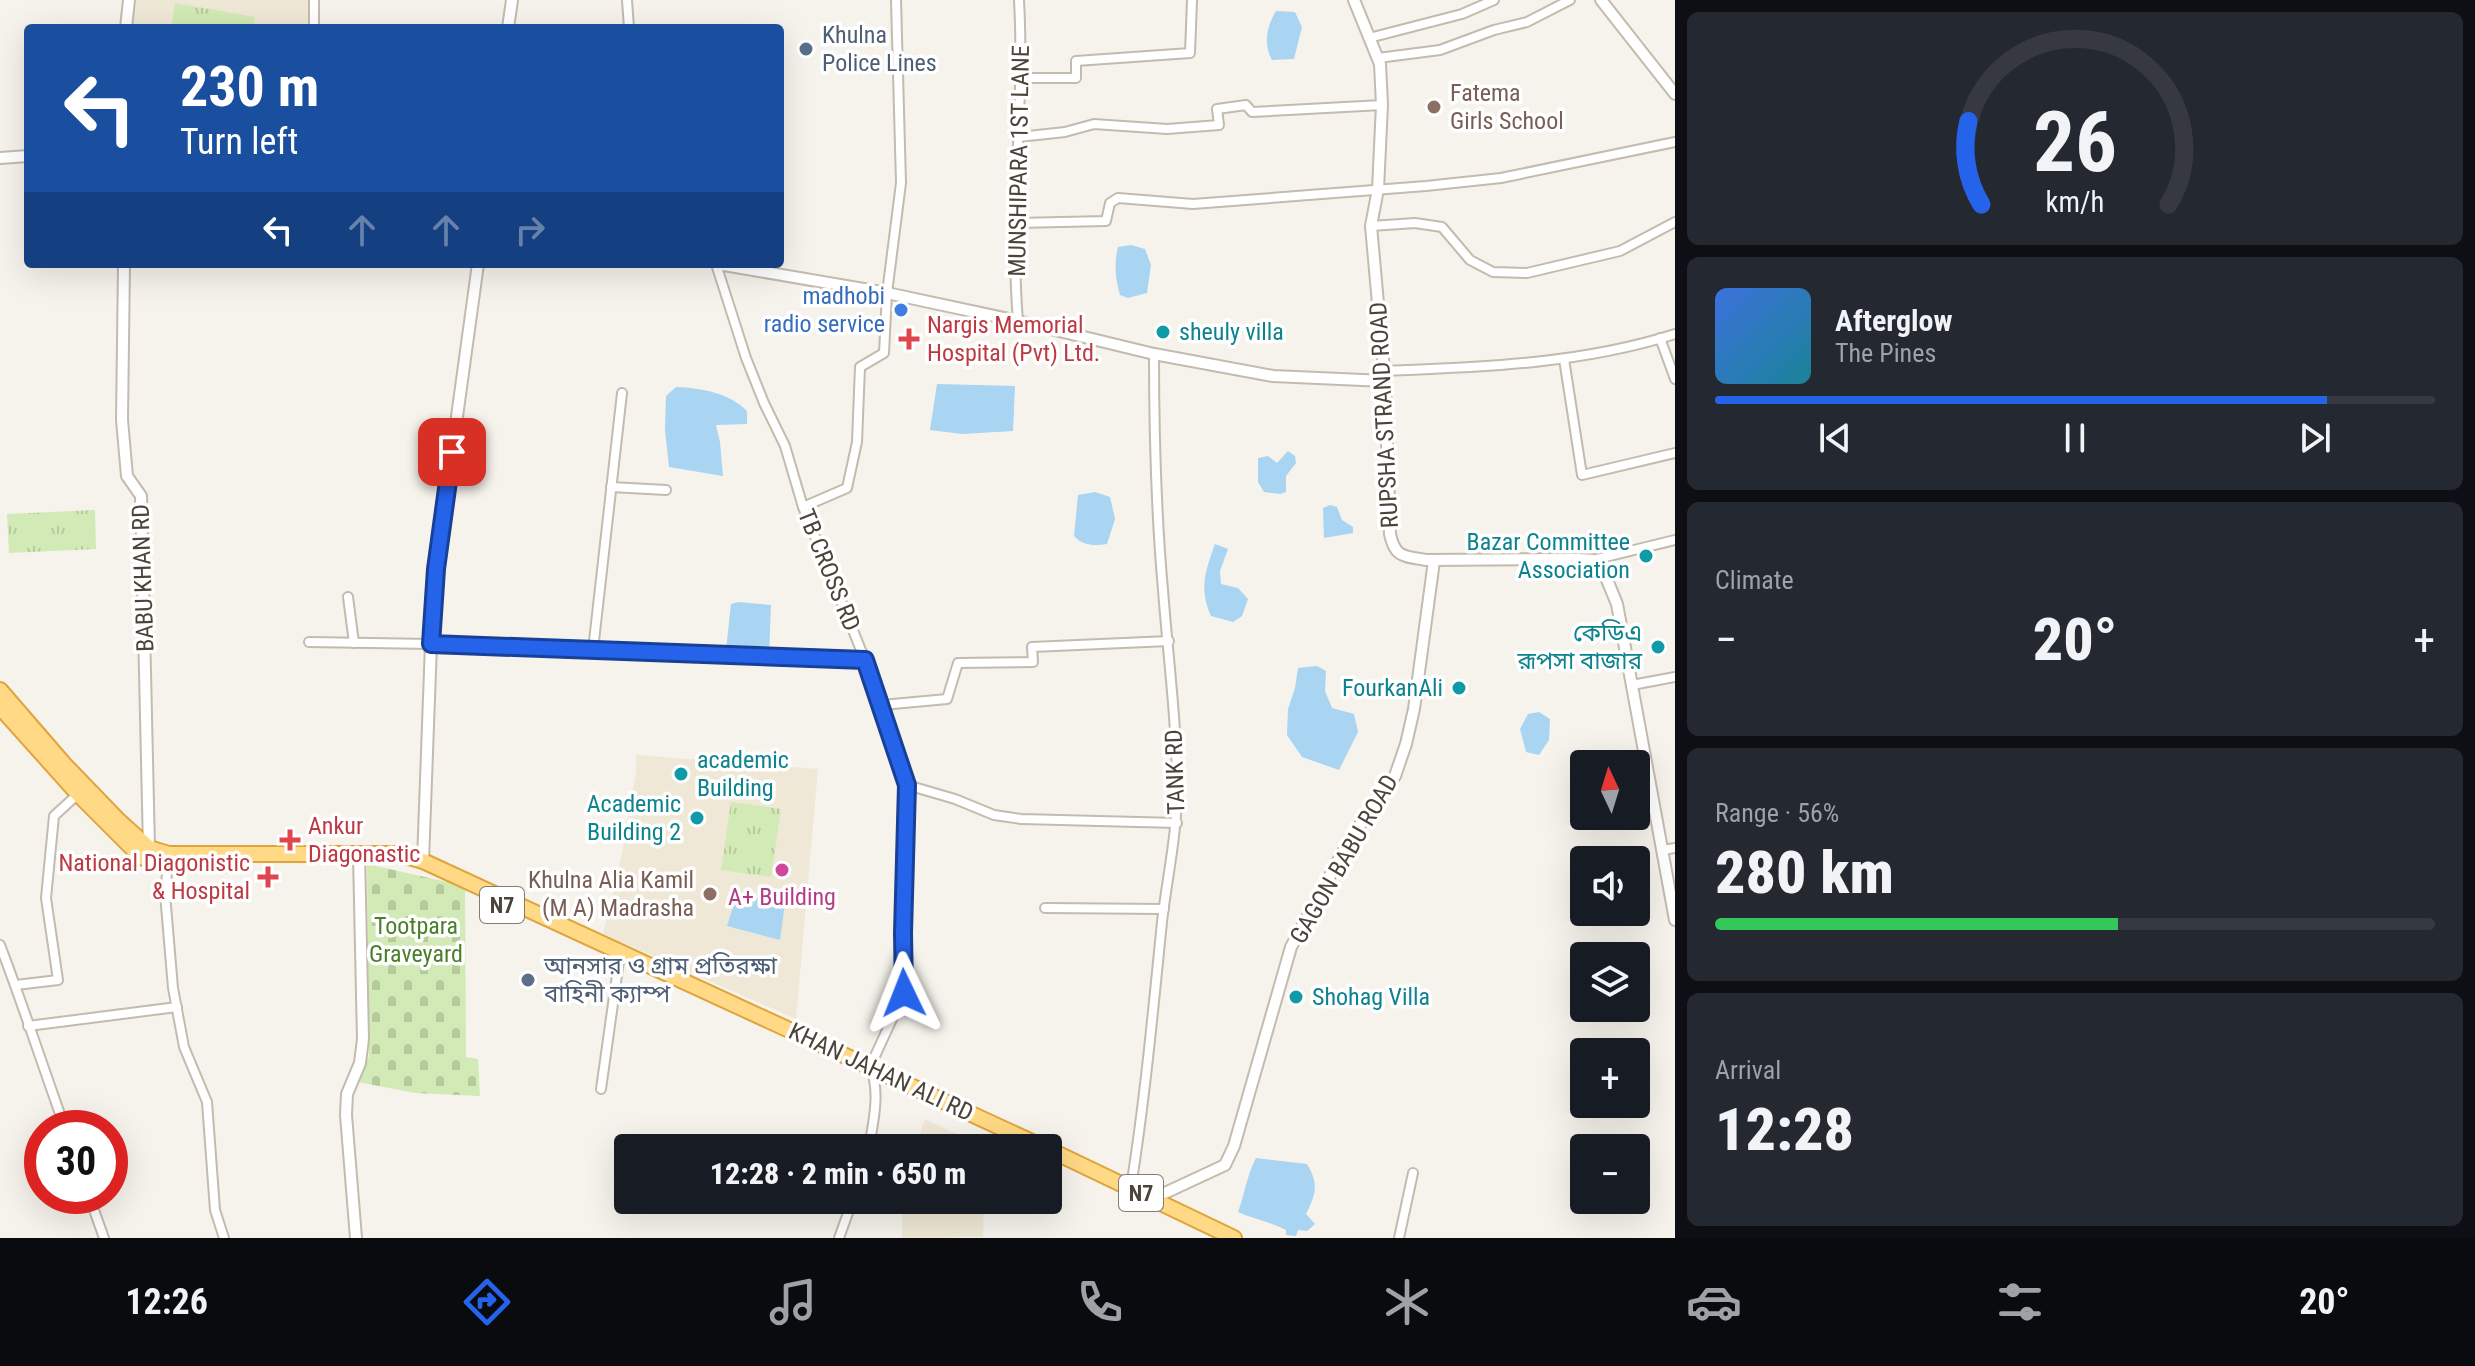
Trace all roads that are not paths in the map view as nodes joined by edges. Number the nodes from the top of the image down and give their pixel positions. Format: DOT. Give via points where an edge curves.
graph roads {
  1 [pos="129,0"];
  2 [pos="314,0"];
  3 [pos="512,0"];
  4 [pos="627,0"];
  5 [pos="896,0"];
  6 [pos="1019,0"];
  7 [pos="1192,0"];
  8 [pos="1354,0"];
  9 [pos="1494,0"];
  10 [pos="1570,0"];
  11 [pos="1601,0"];
  12 [pos="126,24"];
  13 [pos="314,24"];
  14 [pos="509,24"];
  15 [pos="629,24"];
  16 [pos="1369,38"];
  17 [pos="1378,58"];
  18 [pos="1021,78"];
  19 [pos="1675,94"];
  20 [pos="1382,105"];
  21 [pos="1019,137"];
  22 [pos="1675,142"];
  23 [pos="24,156"];
  24 [pos="0,158"];
  25 [pos="1378,189"];
  26 [pos="1675,222"];
  27 [pos="1016,223"];
  28 [pos="1371,226"];
  29 [pos="124,268"];
  30 [pos="477,268"];
  31 [pos="718,268"];
  32 [pos="740,268"];
  33 [pos="887,293"];
  34 [pos="1018,321"];
  35 [pos="1675,334"];
  36 [pos="1660,338"];
  37 [pos="1154,354"];
  38 [pos="1564,359"];
  39 [pos="1384,376"];
  40 [pos="1675,379"];
  41 [pos="622,393"];
  42 [pos="1675,453"];
  43 [pos="611,487"];
  44 [pos="666,490"];
  45 [pos="803,507"];
  46 [pos="1675,540"];
  47 [pos="1593,560"];
  48 [pos="1434,561"];
  49 [pos="348,597"];
  50 [pos="1169,641"];
  51 [pos="309,642"];
  52 [pos="354,643"];
  53 [pos="431,644"];
  54 [pos="593,650"];
  55 [pos="865,660"];
  56 [pos="1675,677"];
  57 [pos="1632,685"];
  58 [pos="0,690"];
  59 [pos="882,705"];
  60 [pos="0,707"];
  61 [pos="907,785"];
  62 [pos="78,794"];
  63 [pos="1177,823"];
  64 [pos="149,848"];
  65 [pos="1675,848"];
  66 [pos="1663,850"];
  67 [pos="359,858"];
  68 [pos="169,860"];
  69 [pos="423,861"];
  70 [pos="1045,908"];
  71 [pos="1164,909"];
  72 [pos="1675,920"];
  73 [pos="0,945"];
  74 [pos="619,961"];
  75 [pos="16,985"];
  76 [pos="177,1007"];
  77 [pos="28,1026"];
  78 [pos="872,1072"];
  79 [pos="601,1089"];
  80 [pos="58,1110"];
  81 [pos="871,1134"];
  82 [pos="997,1134"];
  83 [pos="1013,1134"];
  84 [pos="1062,1156"];
  85 [pos="1062,1166"];
  86 [pos="1413,1173"];
  87 [pos="1131,1187"];
  88 [pos="1152,1199"];
  89 [pos="95,1214"];
  90 [pos="848,1214"];
  91 [pos="104,1238"];
  92 [pos="224,1238"];
  93 [pos="356,1238"];
  94 [pos="839,1238"];
  95 [pos="1213,1238"];
  96 [pos="1234,1238"];
  97 [pos="1399,1238"];
  1 -- 12 [label="street"];
  2 -- 13 [label="street"];
  3 -- 14 [label="street"];
  4 -- 15 [label="street"];
  5 -- 33 [label="street" via="901,183"];
  6 -- 18 [label="street, MUNSHIPARA 1ST LANE"];
  7 -- 18 [label="street" via="1190,53 1076,61 1076,78"];
  8 -- 16 [label="street, RUPSHA STRAND ROAD"];
  9 -- 16 [label="street" via="1462,14"];
  10 -- 17 [label="street" via="1527,22 1440,50"];
  11 -- 19 [label="street"];
  16 -- 17 [label="street, RUPSHA STRAND ROAD"];
  17 -- 20 [label="street, RUPSHA STRAND ROAD"];
  18 -- 21 [label="street, MUNSHIPARA 1ST LANE"];
  20 -- 21 [label="street" via="1252,112 1246,105 1217,109 1219,125 1167,129 1094,124"];
  20 -- 25 [label="street, RUPSHA STRAND ROAD"];
  21 -- 27 [label="street, MUNSHIPARA 1ST LANE"];
  22 -- 25 [label="street" via="1501,178"];
  23 -- 24 [label="street"];
  25 -- 27 [label="street" via="1193,204 1118,198 1110,203 1106,221"];
  25 -- 28 [label="street, RUPSHA STRAND ROAD"];
  26 -- 28 [label="street" via="1620,251 1527,273 1493,272 1470,260 1442,227"];
  27 -- 34 [label="street, MUNSHIPARA 1ST LANE"];
  28 -- 39 [label="street, RUPSHA STRAND ROAD"];
  29 -- 64 [label="street, BABU KHAN RD" via="122,420 127,476 141,496"];
  30 -- 53 [label="street" via="436,569"];
  31 -- 45 [label="street, TB CROSS RD"];
  32 -- 33 [label="street"];
  33 -- 34 [label="street"];
  33 -- 45 [label="street" via="884,353 860,367 857,442 847,488"];
  34 -- 37 [label="street"];
  35 -- 36 [label="street"];
  36 -- 38 [label="street"];
  36 -- 40 [label="street"];
  37 -- 39 [label="street" via="1273,376"];
  37 -- 50 [label="street, TANK RD" via="1154,453"];
  38 -- 39 [label="street"];
  38 -- 42 [label="street" via="1582,475"];
  39 -- 48 [label="street, RUPSHA STRAND ROAD" via="1393,547 1405,557"];
  41 -- 43 [label="street"];
  43 -- 44 [label="street"];
  43 -- 54 [label="street"];
  45 -- 55 [label="street, TB CROSS RD"];
  46 -- 47 [label="street"];
  47 -- 48 [label="street, RUPSHA STRAND ROAD"];
  47 -- 57 [label="street" via="1617,604"];
  48 -- 88 [label="street, GAGON BABU ROAD" via="1406,744 1395,776 1350,839 1291,947 1234,1146 1225,1165"];
  49 -- 52 [label="street"];
  50 -- 59 [label="street" via="1032,647 1033,662 958,663 947,699"];
  50 -- 63 [label="street, TANK RD"];
  51 -- 52 [label="street"];
  52 -- 53 [label="street"];
  53 -- 54 [label="street"];
  53 -- 69 [label="street"];
  54 -- 55 [label="street"];
  55 -- 59 [label="street, TB CROSS RD"];
  56 -- 57 [label="street"];
  57 -- 66 [label="street"];
  58 -- 64 [label="highway, KHAN JAHAN ALI RD / N7" via="64,764"];
  59 -- 61 [label="street, TB CROSS RD"];
  60 -- 62 [label="highway, KHAN JAHAN ALI RD / N7"];
  61 -- 63 [label="street" via="1021,819"];
  61 -- 78 [label="street, TB CROSS RD" via="904,993"];
  62 -- 68 [label="highway, KHAN JAHAN ALI RD / N7" via="141,857"];
  62 -- 75 [label="street" via="54,816 46,898 58,980"];
  63 -- 71 [label="street, TANK RD"];
  64 -- 68 [label="highway, KHAN JAHAN ALI RD / N7"];
  65 -- 66 [label="street"];
  66 -- 72 [label="street"];
  67 -- 68 [label="highway, KHAN JAHAN ALI RD / N7"];
  67 -- 69 [label="highway, KHAN JAHAN ALI RD / N7" via="399,854"];
  67 -- 74 [label="highway, KHAN JAHAN ALI RD / N7" via="420,867"];
  67 -- 93 [label="street" via="363,1039 346,1115"];
  68 -- 76 [label="street" via="165,894"];
  69 -- 78 [label="highway, KHAN JAHAN ALI RD / N7"];
  70 -- 71 [label="street"];
  71 -- 87 [label="street, TANK RD"];
  73 -- 75 [label="street"];
  74 -- 78 [label="highway, KHAN JAHAN ALI RD / N7"];
  74 -- 79 [label="street"];
  75 -- 77 [label="street"];
  76 -- 77 [label="street"];
  76 -- 92 [label="street" via="184,1047 207,1102 215,1210"];
  77 -- 80 [label="street"];
  78 -- 81 [label="street" via="876,1098"];
  78 -- 82 [label="highway, KHAN JAHAN ALI RD / N7"];
  78 -- 83 [label="highway, KHAN JAHAN ALI RD / N7"];
  84 -- 87 [label="highway, KHAN JAHAN ALI RD / N7"];
  85 -- 95 [label="highway, N7"];
  86 -- 97 [label="street"];
  87 -- 88 [label="highway, KHAN JAHAN ALI RD / N7"];
  88 -- 96 [label="highway, KHAN JAHAN ALI RD / N7"];
  89 -- 91 [label="street"];
  90 -- 94 [label="street"];
}
